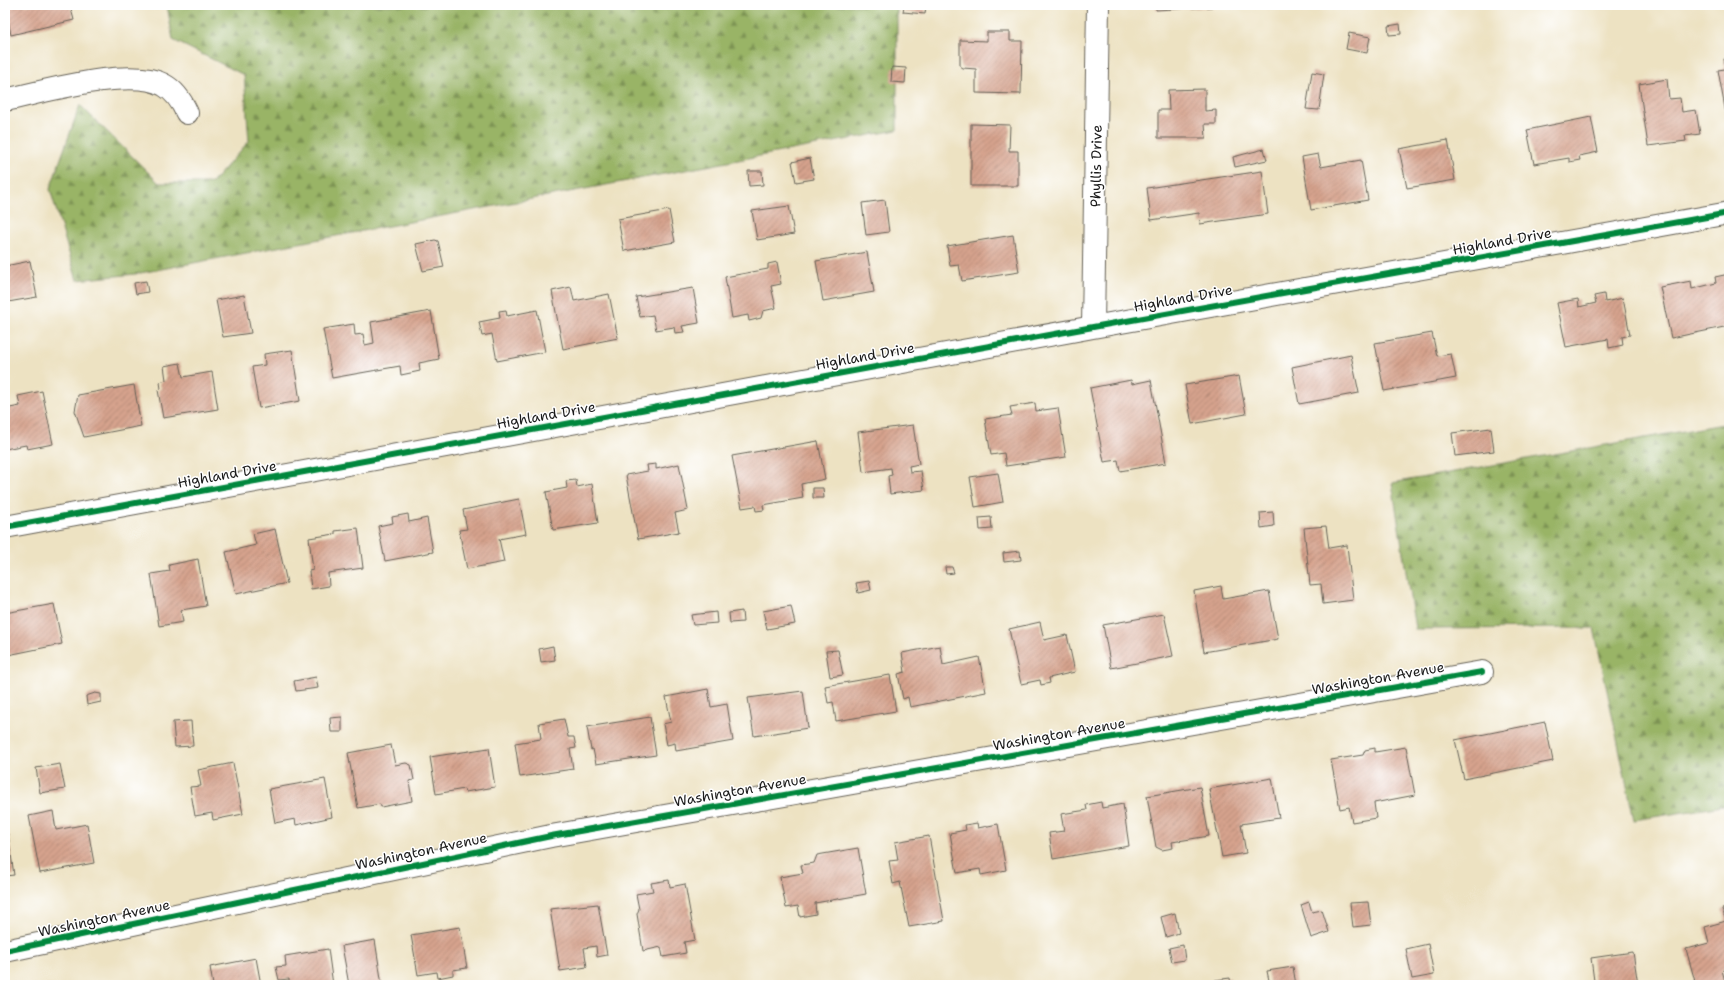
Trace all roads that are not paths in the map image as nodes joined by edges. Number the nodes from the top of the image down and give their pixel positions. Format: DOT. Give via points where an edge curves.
graph roads {
  1 [pos="1098,5"];
  2 [pos="5,100"];
  3 [pos="188,113"];
  4 [pos="1729,213"];
  5 [pos="1093,327"];
  6 [pos="5,527"];
  7 [pos="1482,672"];
  8 [pos="5,951"];
  1 -- 5 [label="street, Phyllis Drive"];
  2 -- 3 [label="street" via="85,83 145,78 164,85 180,99"];
  4 -- 5 [label="street, Highland Drive"];
  5 -- 6 [label="street, Highland Drive"];
  7 -- 8 [label="street, Washington Avenue" via="551,836"];
}
